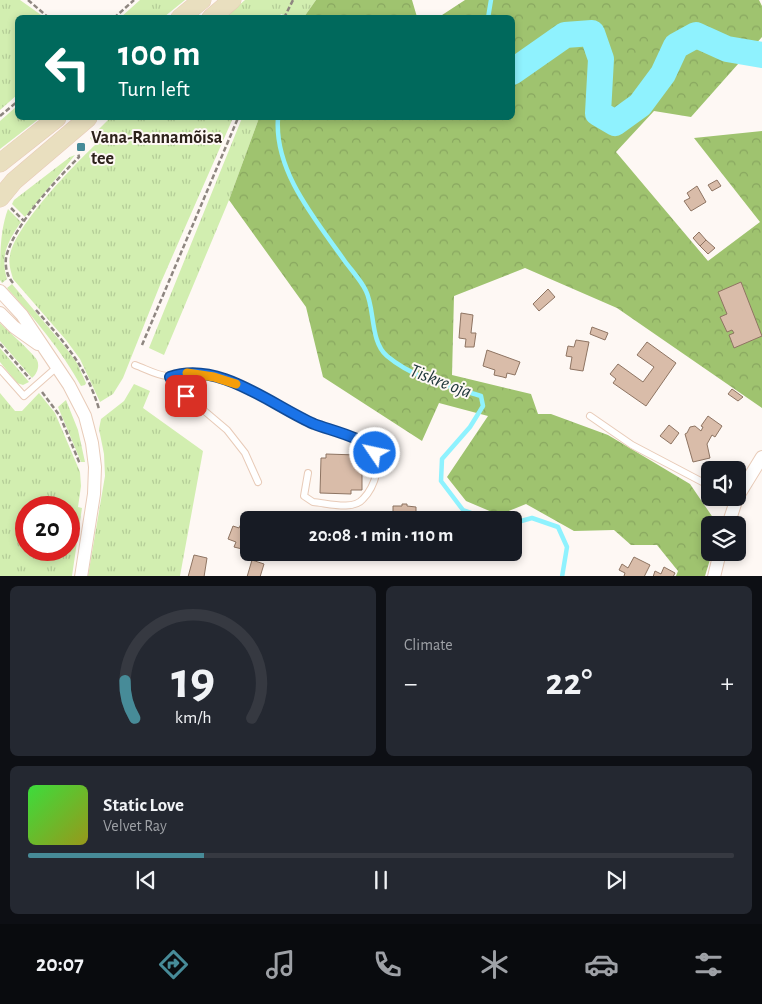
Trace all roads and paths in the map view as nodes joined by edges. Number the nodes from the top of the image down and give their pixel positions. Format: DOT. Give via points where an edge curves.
graph roads {
  1 [pos="28,0"];
  2 [pos="134,0"];
  3 [pos="202,0"];
  4 [pos="232,0"];
  5 [pos="293,0"];
  6 [pos="46,15"];
  7 [pos="117,15"];
  8 [pos="184,15"];
  9 [pos="214,15"];
  10 [pos="286,15"];
  11 [pos="15,103"];
  12 [pos="0,116"];
  13 [pos="54,120"];
  14 [pos="86,120"];
  15 [pos="237,120"];
  16 [pos="81,147"];
  17 [pos="0,163"];
  18 [pos="0,198"];
  19 [pos="16,287"];
  20 [pos="0,291"];
  21 [pos="36,309"];
  22 [pos="0,313"];
  23 [pos="0,344"];
  24 [pos="142,345"];
  25 [pos="44,349"];
  26 [pos="135,365"];
  27 [pos="57,367"];
  28 [pos="0,369"];
  29 [pos="170,377"];
  30 [pos="36,386"];
  31 [pos="99,409"];
  32 [pos="590,416"];
  33 [pos="762,456"];
  34 [pos="81,466"];
  35 [pos="308,472"];
  36 [pos="701,481"];
  37 [pos="746,481"];
  38 [pos="258,482"];
  39 [pos="718,561"];
  40 [pos="81,576"];
  41 [pos="714,576"];
  1 -- 6 [label="path"];
  2 -- 7 [label="path"];
  3 -- 8 [label="street"];
  4 -- 9 [label="street"];
  5 -- 10 [label="path"];
  11 -- 12 [label="path"];
  13 -- 17 [label="street"];
  14 -- 18 [label="street"];
  15 -- 24 [label="path"];
  16 -- 19 [label="path" via="79,157 24,221 14,238 6,266"];
  20 -- 25 [label="street" via="22,315"];
  21 -- 31 [label="path" via="74,354"];
  22 -- 25 [label="street"];
  23 -- 30 [label="path"];
  25 -- 27 [label="street"];
  26 -- 29 [label="lane"];
  27 -- 30 [label="lane"];
  27 -- 40 [label="street" via="85,416 95,467"];
  28 -- 30 [label="lane" via="24,396"];
  29 -- 35 [label="lane" via="191,372 258,393 314,424 371,447 375,453 374,483 359,503 348,505 308,500 304,496"];
  29 -- 38 [label="lane" via="175,386 227,430 245,453"];
  30 -- 34 [label="path" via="60,416"];
  32 -- 36 [label="lane" via="632,445"];
  33 -- 37 [label="street"];
  39 -- 41 [label="street"];
}
